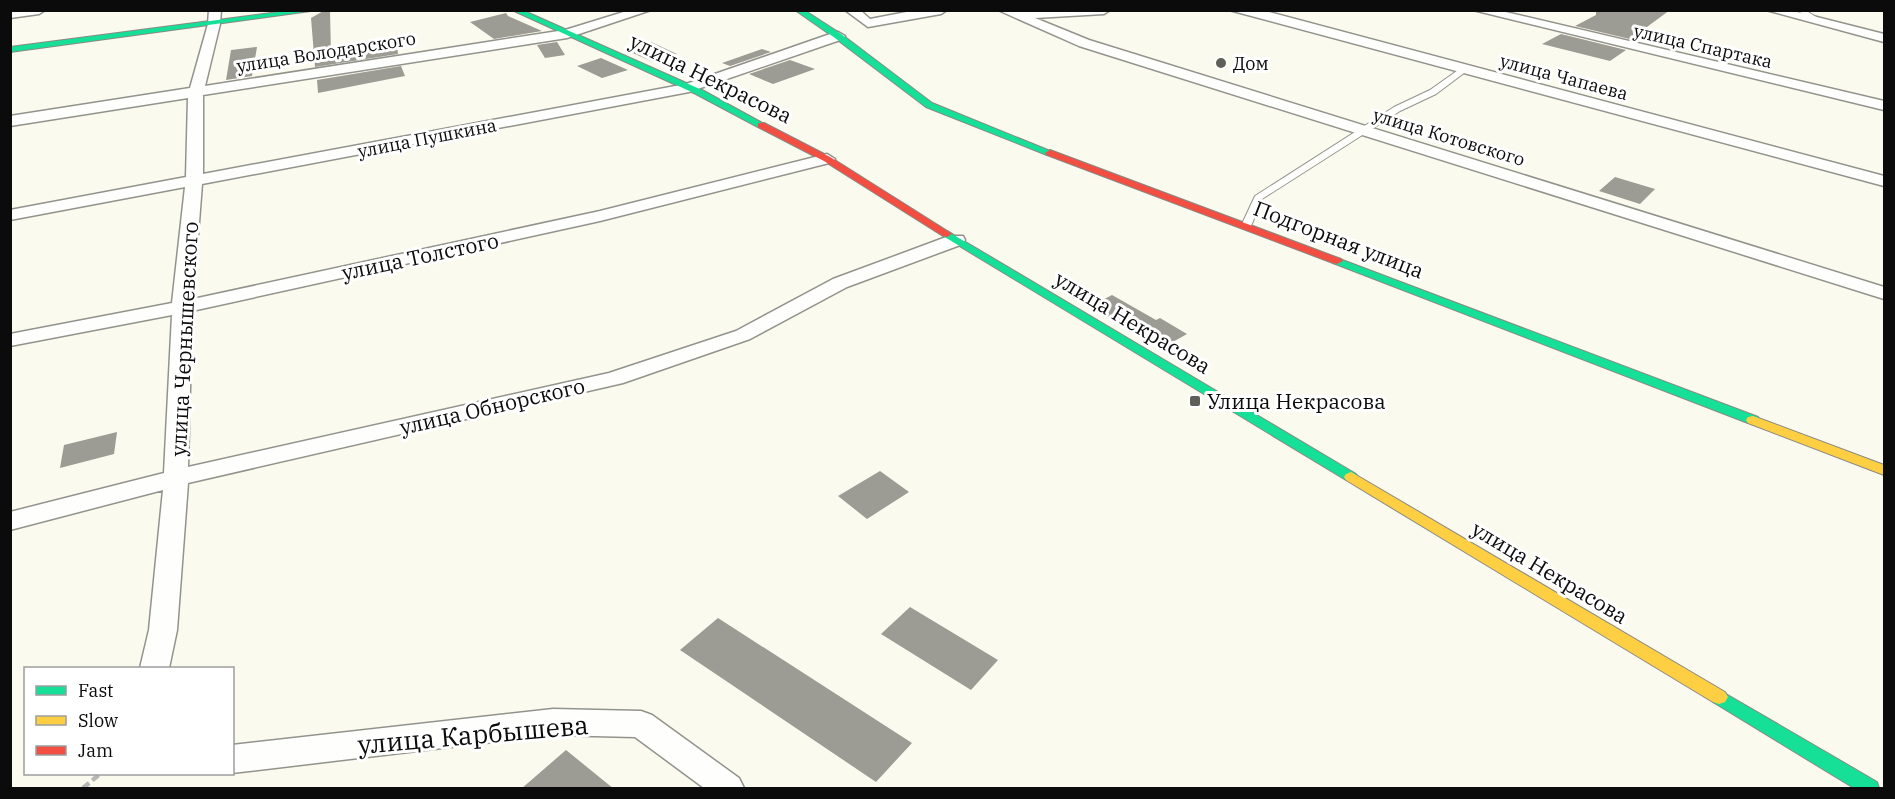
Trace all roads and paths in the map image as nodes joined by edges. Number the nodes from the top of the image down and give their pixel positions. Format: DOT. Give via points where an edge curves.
graph roads {
  1 [pos="39,10"];
  2 [pos="315,10"];
  3 [pos="515,10"];
  4 [pos="645,10"];
  5 [pos="798,10"];
  6 [pos="851,10"];
  7 [pos="941,10"];
  8 [pos="1104,10"];
  9 [pos="1234,10"];
  10 [pos="1479,10"];
  11 [pos="1772,10"];
  12 [pos="1799,10"];
  13 [pos="923,12"];
  14 [pos="1261,12"];
  15 [pos="1010,13"];
  16 [pos="10,14"];
  17 [pos="215,17"];
  18 [pos="1827,25"];
  19 [pos="567,34"];
  20 [pos="838,36"];
  21 [pos="1884,38"];
  22 [pos="10,50"];
  23 [pos="1464,70"];
  24 [pos="689,88"];
  25 [pos="196,93"];
  26 [pos="1884,106"];
  27 [pos="10,121"];
  28 [pos="1364,130"];
  29 [pos="827,159"];
  30 [pos="1884,181"];
  31 [pos="194,182"];
  32 [pos="10,215"];
  33 [pos="1246,226"];
  34 [pos="956,240"];
  35 [pos="1884,293"];
  36 [pos="182,306"];
  37 [pos="10,340"];
  38 [pos="1884,470"];
  39 [pos="176,478"];
  40 [pos="10,521"];
  41 [pos="154,667"];
  42 [pos="234,759"];
  43 [pos="99,775"];
  44 [pos="83,789"];
  45 [pos="728,789"];
  46 [pos="1870,789"];
  1 -- 16 [label="street"];
  2 -- 17 [label="main road"];
  3 -- 19 [label="main road, улица Некрасова"];
  4 -- 19 [label="street, улица Володарского"];
  5 -- 20 [label="main road, Подгорная улица"];
  6 -- 13 [label="street" via="868,23"];
  7 -- 13 [label="street"];
  8 -- 15 [label="street"];
  9 -- 14 [label="street, улица Чапаева"];
  10 -- 26 [label="street, улица Спартака"];
  11 -- 18 [label="street"];
  12 -- 18 [label="lane"];
  14 -- 23 [label="street, улица Чапаева"];
  15 -- 28 [label="street, улица Котовского" via="1084,43"];
  17 -- 22 [label="main road"];
  17 -- 25 [label="street, улица Чернышевского"];
  18 -- 21 [label="street"];
  19 -- 24 [label="main road, улица Некрасова"];
  19 -- 25 [label="street, улица Володарского"];
  20 -- 24 [label="street, улица Пушкина"];
  20 -- 33 [label="main road, Подгорная улица" via="929,105"];
  23 -- 28 [label="lane"];
  23 -- 30 [label="street, улица Чапаева"];
  24 -- 29 [label="main road, улица Некрасова"];
  24 -- 31 [label="street, улица Пушкина"];
  25 -- 27 [label="street, улица Володарского"];
  25 -- 31 [label="street, улица Чернышевского"];
  28 -- 33 [label="lane" via="1258,198"];
  28 -- 35 [label="street, улица Котовского"];
  29 -- 34 [label="main road, улица Некрасова"];
  29 -- 36 [label="street, улица Толстого" via="600,216"];
  31 -- 32 [label="street, улица Пушкина"];
  31 -- 36 [label="street, улица Чернышевского"];
  33 -- 38 [label="main road, Подгорная улица"];
  34 -- 39 [label="street, улица Обнорского" via="840,283 743,334 615,378"];
  34 -- 46 [label="main road, улица Некрасова"];
  36 -- 37 [label="street, улица Толстого"];
  36 -- 39 [label="street, улица Чернышевского"];
  39 -- 40 [label="street, улица Обнорского"];
  39 -- 41 [label="street, улица Чернышевского" via="163,630"];
  42 -- 45 [label="street, улица Карбышева" via="553,722 641,723"];
  43 -- 44 [label="path"];
}
